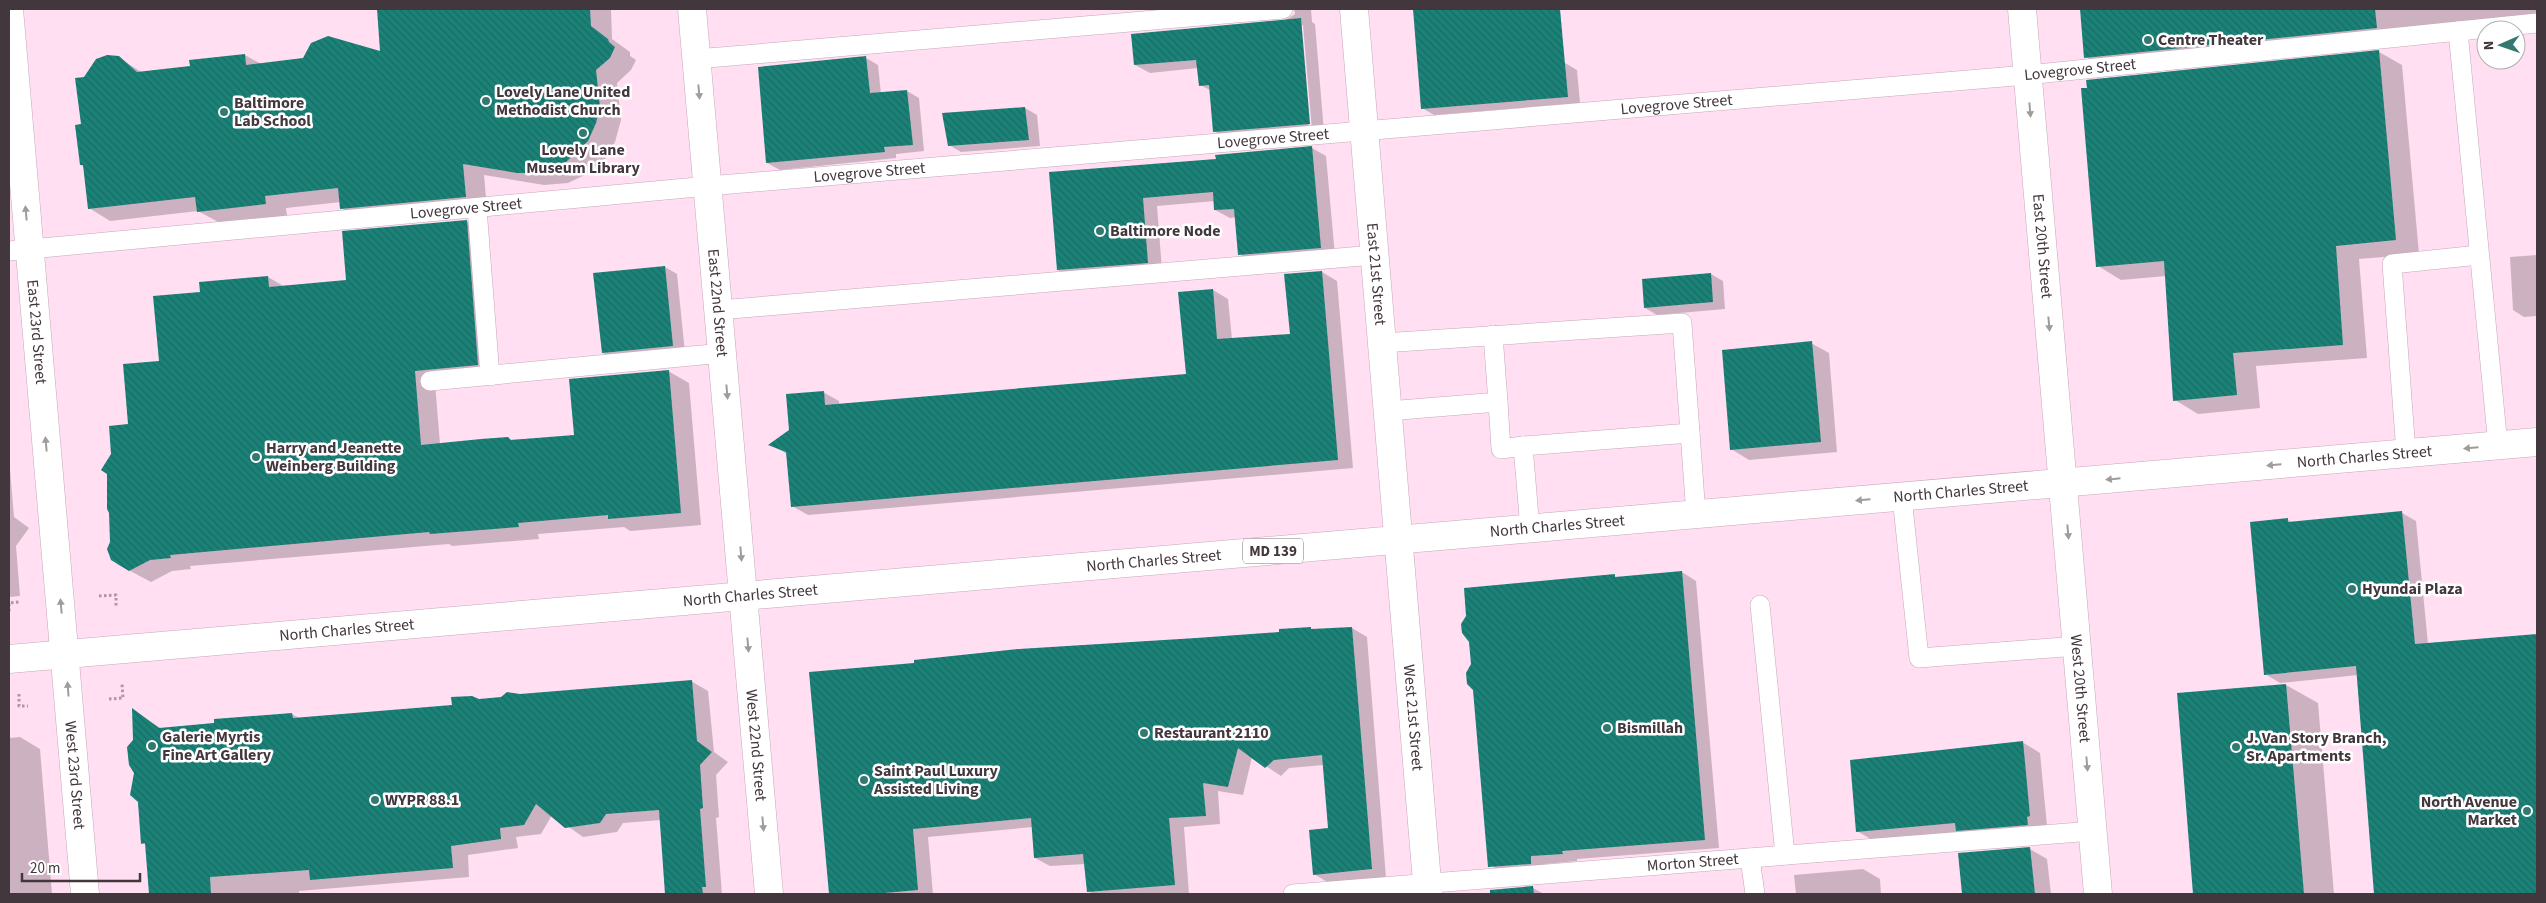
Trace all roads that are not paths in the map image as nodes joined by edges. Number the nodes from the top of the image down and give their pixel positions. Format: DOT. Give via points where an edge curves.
graph roads {
  1 [pos="9,9"];
  2 [pos="692,9"];
  3 [pos="1283,9"];
  4 [pos="1354,9"];
  5 [pos="2022,9"];
  6 [pos="2537,23"];
  7 [pos="2458,31"];
  8 [pos="696,59"];
  9 [pos="11,63"];
  10 [pos="2028,75"];
  11 [pos="1364,132"];
  12 [pos="708,186"];
  13 [pos="477,208"];
  14 [pos="19,250"];
  15 [pos="1374,255"];
  16 [pos="2478,255"];
  17 [pos="719,310"];
  18 [pos="1493,335"];
  19 [pos="1382,343"];
  20 [pos="723,353"];
  21 [pos="490,376"];
  22 [pos="430,382"];
  23 [pos="1498,402"];
  24 [pos="1388,411"];
  25 [pos="1690,433"];
  26 [pos="2537,442"];
  27 [pos="1523,446"];
  28 [pos="2498,446"];
  29 [pos="2406,453"];
  30 [pos="2063,483"];
  31 [pos="1902,497"];
  32 [pos="1696,515"];
  33 [pos="1530,529"];
  34 [pos="1399,540"];
  35 [pos="745,596"];
  36 [pos="1760,605"];
  37 [pos="2077,646"];
  38 [pos="65,655"];
  39 [pos="9,659"];
  40 [pos="2093,832"];
  41 [pos="1785,855"];
  42 [pos="1750,858"];
  43 [pos="1428,888"];
  44 [pos="85,894"];
  45 [pos="769,894"];
  46 [pos="1293,894"];
  47 [pos="1754,894"];
  48 [pos="2098,894"];
  1 -- 9 [label="street, East 23rd Street"];
  2 -- 8 [label="street, East 22nd Street"];
  3 -- 8 [label="lane"];
  4 -- 11 [label="street, East 21st Street"];
  5 -- 10 [label="street, East 20th Street"];
  6 -- 7 [label="lane, Lovegrove Street"];
  7 -- 10 [label="lane, Lovegrove Street"];
  7 -- 16 [label="lane"];
  8 -- 12 [label="street, East 22nd Street, one-way"];
  14 -- 9 [label="street, East 23rd Street, one-way"];
  10 -- 11 [label="lane, Lovegrove Street"];
  10 -- 30 [label="street, East 20th Street, one-way"];
  11 -- 12 [label="lane, Lovegrove Street"];
  11 -- 15 [label="street, East 21st Street"];
  12 -- 13 [label="lane, Lovegrove Street"];
  12 -- 17 [label="street, East 22nd Street"];
  13 -- 14 [label="lane, Lovegrove Street"];
  13 -- 21 [label="lane"];
  38 -- 14 [label="street, East 23rd Street, one-way"];
  15 -- 17 [label="lane"];
  15 -- 19 [label="street, East 21st Street"];
  16 -- 28 [label="lane"];
  16 -- 29 [label="lane" via="2392,264"];
  17 -- 20 [label="street, East 22nd Street"];
  18 -- 19 [label="lane"];
  18 -- 23 [label="lane"];
  18 -- 25 [label="lane" via="1682,324"];
  19 -- 24 [label="street, East 21st Street"];
  20 -- 21 [label="lane"];
  20 -- 35 [label="street, East 22nd Street, one-way"];
  21 -- 22 [label="lane"];
  23 -- 24 [label="lane"];
  23 -- 27 [label="lane" via="1501,448"];
  24 -- 34 [label="street, East 21st Street"];
  25 -- 27 [label="lane"];
  25 -- 32 [label="lane"];
  26 -- 28 [label="street, North Charles Street / MD 139"];
  27 -- 33 [label="lane"];
  28 -- 29 [label="street, North Charles Street / MD 139, one-way"];
  29 -- 30 [label="street, North Charles Street / MD 139, one-way"];
  30 -- 31 [label="street, North Charles Street / MD 139"];
  30 -- 37 [label="street, West 20th Street, one-way"];
  31 -- 32 [label="street, North Charles Street / MD 139, one-way"];
  31 -- 37 [label="lane" via="1919,658"];
  32 -- 33 [label="street, North Charles Street / MD 139"];
  33 -- 34 [label="street, North Charles Street / MD 139"];
  34 -- 35 [label="street, North Charles Street / MD 139"];
  34 -- 43 [label="street, West 21st Street"];
  35 -- 38 [label="street, North Charles Street / MD 139"];
  35 -- 45 [label="street, West 22nd Street, one-way"];
  36 -- 41 [label="lane"];
  37 -- 40 [label="street, West 20th Street, one-way"];
  38 -- 39 [label="street, North Charles Street / MD 139"];
  44 -- 38 [label="street, West 23rd Street, one-way"];
  40 -- 41 [label="lane, Morton Street"];
  40 -- 48 [label="street, West 20th Street"];
  41 -- 42 [label="lane, Morton Street"];
  42 -- 43 [label="lane, Morton Street"];
  42 -- 47 [label="lane"];
  43 -- 46 [label="lane, Morton Street"];
}
